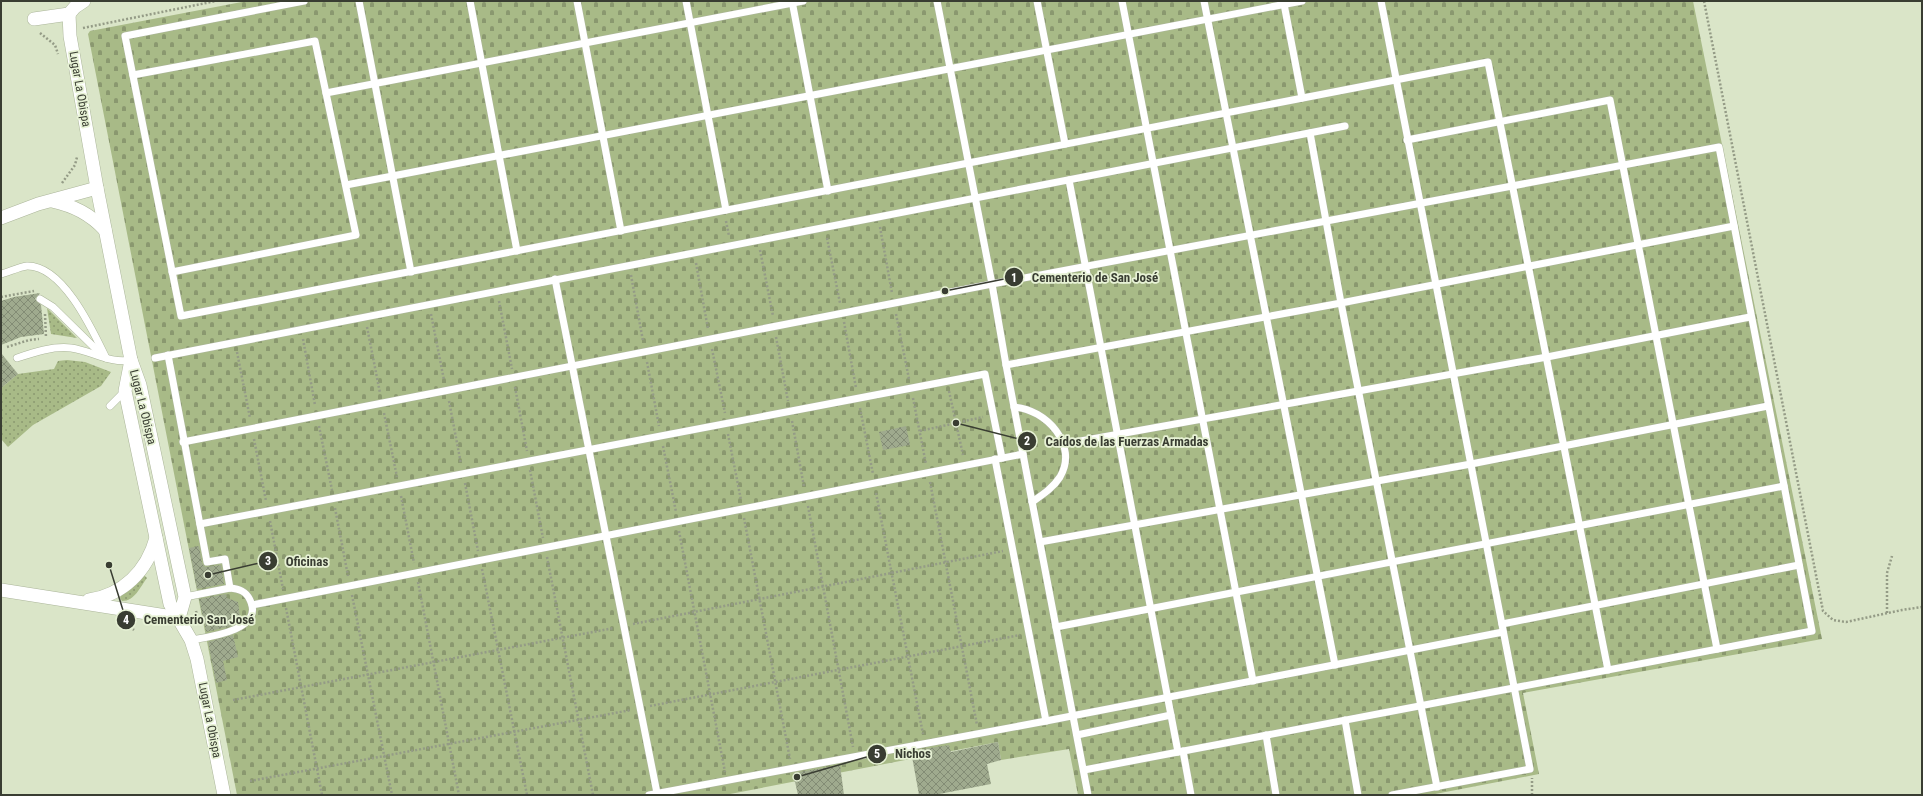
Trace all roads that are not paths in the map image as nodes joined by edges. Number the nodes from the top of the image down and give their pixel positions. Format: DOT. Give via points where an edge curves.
graph roads {
  1 [pos="84,1"];
  2 [pos="304,1"];
  3 [pos="359,1"];
  4 [pos="470,1"];
  5 [pos="577,1"];
  6 [pos="686,1"];
  7 [pos="803,1"];
  8 [pos="937,1"];
  9 [pos="1037,1"];
  10 [pos="1122,1"];
  11 [pos="1204,1"];
  12 [pos="1302,1"];
  13 [pos="1381,1"];
  14 [pos="792,2"];
  15 [pos="1284,4"];
  16 [pos="69,14"];
  17 [pos="34,19"];
  18 [pos="1208,19"];
  19 [pos="690,23"];
  20 [pos="1129,34"];
  21 [pos="585,44"];
  22 [pos="1047,50"];
  23 [pos="482,64"];
  24 [pos="949,68"];
  25 [pos="133,75"];
  26 [pos="1396,79"];
  27 [pos="376,84"];
  28 [pos="326,93"];
  29 [pos="810,96"];
  30 [pos="1302,98"];
  31 [pos="1226,113"];
  32 [pos="708,115"];
  33 [pos="1500,121"];
  34 [pos="1345,126"];
  35 [pos="1147,128"];
  36 [pos="1310,133"];
  37 [pos="604,136"];
  38 [pos="1407,140"];
  39 [pos="1065,144"];
  40 [pos="1233,148"];
  41 [pos="499,156"];
  42 [pos="1154,163"];
  43 [pos="967,164"];
  44 [pos="1623,166"];
  45 [pos="393,176"];
  46 [pos="1069,180"];
  47 [pos="346,186"];
  48 [pos="1512,186"];
  49 [pos="98,188"];
  50 [pos="828,191"];
  51 [pos="974,198"];
  52 [pos="50,201"];
  53 [pos="1420,204"];
  54 [pos="725,211"];
  55 [pos="1,218"];
  56 [pos="1327,221"];
  57 [pos="1734,226"];
  58 [pos="106,231"];
  59 [pos="621,231"];
  60 [pos="1250,236"];
  61 [pos="1639,245"];
  62 [pos="517,251"];
  63 [pos="1170,251"];
  64 [pos="1529,266"];
  65 [pos="1086,267"];
  66 [pos="172,272"];
  67 [pos="411,272"];
  68 [pos="1,274"];
  69 [pos="555,280"];
  70 [pos="992,284"];
  71 [pos="1435,285"];
  72 [pos="42,300"];
  73 [pos="1341,303"];
  74 [pos="1266,317"];
  75 [pos="1750,317"];
  76 [pos="1186,332"];
  77 [pos="1657,334"];
  78 [pos="1101,347"];
  79 [pos="168,355"];
  80 [pos="1547,357"];
  81 [pos="17,358"];
  82 [pos="106,358"];
  83 [pos="155,358"];
  84 [pos="131,360"];
  85 [pos="1006,365"];
  86 [pos="572,367"];
  87 [pos="1452,374"];
  88 [pos="125,391"];
  89 [pos="1359,391"];
  90 [pos="1283,404"];
  91 [pos="110,406"];
  92 [pos="1768,406"];
  93 [pos="1014,407"];
  94 [pos="1203,419"];
  95 [pos="1674,424"];
  96 [pos="1118,434"];
  97 [pos="184,442"];
  98 [pos="1064,444"];
  99 [pos="1564,446"];
  100 [pos="589,449"];
  101 [pos="1023,454"];
  102 [pos="999,459"];
  103 [pos="1471,464"];
  104 [pos="1377,481"];
  105 [pos="1784,486"];
  106 [pos="1301,495"];
  107 [pos="1032,502"];
  108 [pos="1690,504"];
  109 [pos="1220,509"];
  110 [pos="200,524"];
  111 [pos="1136,524"];
  112 [pos="1580,526"];
  113 [pos="606,536"];
  114 [pos="156,538"];
  115 [pos="1040,542"];
  116 [pos="1486,544"];
  117 [pos="1393,562"];
  118 [pos="1799,565"];
  119 [pos="1317,577"];
  120 [pos="1705,584"];
  121 [pos="230,588"];
  122 [pos="1,590"];
  123 [pos="1236,592"];
  124 [pos="184,597"];
  125 [pos="81,601"];
  126 [pos="252,605"];
  127 [pos="1595,605"];
  128 [pos="1151,608"];
  129 [pos="179,618"];
  130 [pos="1056,627"];
  131 [pos="1503,628"];
  132 [pos="191,640"];
  133 [pos="1717,649"];
  134 [pos="1410,651"];
  135 [pos="1335,665"];
  136 [pos="1608,670"];
  137 [pos="1253,680"];
  138 [pos="1515,688"];
  139 [pos="1168,697"];
  140 [pos="1421,706"];
  141 [pos="1073,715"];
  142 [pos="1171,715"];
  143 [pos="1345,720"];
  144 [pos="1046,721"];
  145 [pos="1077,735"];
  146 [pos="1266,735"];
  147 [pos="1180,752"];
  148 [pos="1084,770"];
  149 [pos="1437,787"];
  150 [pos="657,793"];
  151 [pos="224,795"];
  152 [pos="649,795"];
  153 [pos="1088,795"];
  154 [pos="1191,795"];
  155 [pos="1276,795"];
  156 [pos="1358,795"];
  157 [pos="1392,795"];
  1 -- 16 [label="street"];
  2 -- 25 [label="lane" via="125,36"];
  3 -- 27 [label="lane"];
  4 -- 23 [label="lane"];
  5 -- 21 [label="lane"];
  6 -- 19 [label="lane"];
  7 -- 14 [label="lane"];
  8 -- 24 [label="lane"];
  9 -- 22 [label="lane"];
  10 -- 20 [label="lane"];
  11 -- 18 [label="lane"];
  12 -- 15 [label="lane"];
  13 -- 26 [label="lane"];
  14 -- 19 [label="lane"];
  14 -- 29 [label="lane"];
  15 -- 18 [label="lane"];
  15 -- 30 [label="lane"];
  16 -- 17 [label="street"];
  16 -- 49 [label="street, Lugar La Obispa" via="70,36"];
  18 -- 20 [label="lane"];
  18 -- 31 [label="lane"];
  19 -- 21 [label="lane"];
  19 -- 32 [label="lane"];
  20 -- 22 [label="lane"];
  20 -- 35 [label="lane"];
  21 -- 23 [label="lane"];
  21 -- 37 [label="lane"];
  22 -- 24 [label="lane"];
  22 -- 39 [label="lane"];
  23 -- 27 [label="lane"];
  23 -- 41 [label="lane"];
  24 -- 29 [label="lane"];
  24 -- 43 [label="lane"];
  25 -- 28 [label="lane" via="315,41"];
  25 -- 66 [label="lane"];
  26 -- 30 [label="lane"];
  26 -- 33 [label="lane" via="1488,62"];
  26 -- 38 [label="lane"];
  27 -- 28 [label="lane"];
  27 -- 45 [label="lane"];
  28 -- 47 [label="lane"];
  29 -- 32 [label="lane"];
  29 -- 50 [label="lane"];
  30 -- 31 [label="lane"];
  31 -- 35 [label="lane"];
  31 -- 40 [label="lane"];
  32 -- 37 [label="lane"];
  32 -- 54 [label="lane"];
  33 -- 38 [label="lane"];
  33 -- 44 [label="lane" via="1610,100"];
  33 -- 48 [label="lane"];
  34 -- 36 [label="lane"];
  35 -- 39 [label="lane"];
  35 -- 42 [label="lane"];
  36 -- 40 [label="lane"];
  36 -- 56 [label="lane"];
  37 -- 41 [label="lane"];
  37 -- 59 [label="lane"];
  38 -- 53 [label="lane"];
  39 -- 43 [label="lane"];
  40 -- 42 [label="lane"];
  40 -- 60 [label="lane"];
  41 -- 45 [label="lane"];
  41 -- 62 [label="lane"];
  42 -- 46 [label="lane"];
  42 -- 63 [label="lane"];
  43 -- 50 [label="lane"];
  43 -- 51 [label="lane"];
  44 -- 48 [label="lane"];
  44 -- 57 [label="lane" via="1719,148"];
  44 -- 61 [label="lane"];
  45 -- 47 [label="lane"];
  45 -- 67 [label="lane"];
  46 -- 51 [label="lane"];
  46 -- 65 [label="lane"];
  47 -- 66 [label="lane" via="356,235"];
  48 -- 53 [label="lane"];
  48 -- 64 [label="lane"];
  49 -- 52 [label="street"];
  49 -- 58 [label="street, Lugar La Obispa"];
  50 -- 54 [label="lane"];
  51 -- 69 [label="lane"];
  51 -- 70 [label="lane"];
  52 -- 55 [label="street"];
  52 -- 58 [label="street" via="81,210 95,219"];
  53 -- 56 [label="lane"];
  53 -- 71 [label="lane"];
  54 -- 59 [label="lane"];
  56 -- 60 [label="lane"];
  56 -- 73 [label="lane"];
  57 -- 61 [label="lane"];
  57 -- 75 [label="lane"];
  58 -- 84 [label="street, Lugar La Obispa"];
  59 -- 62 [label="lane"];
  60 -- 63 [label="lane"];
  60 -- 74 [label="lane"];
  61 -- 64 [label="lane"];
  61 -- 77 [label="lane"];
  62 -- 67 [label="lane"];
  63 -- 65 [label="lane"];
  63 -- 76 [label="lane"];
  64 -- 71 [label="lane"];
  64 -- 80 [label="lane"];
  65 -- 70 [label="lane"];
  65 -- 78 [label="lane"];
  66 -- 67 [label="lane" via="181,316"];
  68 -- 82 [label="lane" via="28,266 48,271 72,296"];
  69 -- 79 [label="lane"];
  69 -- 86 [label="lane"];
  70 -- 85 [label="lane"];
  70 -- 86 [label="lane"];
  71 -- 73 [label="lane"];
  71 -- 87 [label="lane"];
  72 -- 82 [label="lane" via="53,307"];
  73 -- 74 [label="lane"];
  73 -- 89 [label="lane"];
  74 -- 76 [label="lane"];
  74 -- 90 [label="lane"];
  75 -- 77 [label="lane"];
  75 -- 92 [label="lane"];
  76 -- 78 [label="lane"];
  76 -- 94 [label="lane"];
  77 -- 80 [label="lane"];
  77 -- 95 [label="lane"];
  78 -- 85 [label="lane"];
  78 -- 96 [label="lane"];
  79 -- 83 [label="lane"];
  79 -- 97 [label="lane"];
  80 -- 87 [label="lane"];
  80 -- 99 [label="lane"];
  81 -- 82 [label="lane" via="44,349 71,348"];
  82 -- 84 [label="lane" via="120,362"];
  84 -- 88 [label="street"];
  84 -- 124 [label="street, Lugar La Obispa" via="140,385"];
  85 -- 93 [label="lane"];
  86 -- 97 [label="lane"];
  86 -- 100 [label="lane"];
  87 -- 89 [label="lane"];
  87 -- 103 [label="lane"];
  88 -- 91 [label="lane"];
  88 -- 114 [label="street"];
  89 -- 90 [label="lane"];
  89 -- 104 [label="lane"];
  90 -- 94 [label="lane"];
  90 -- 106 [label="lane"];
  92 -- 95 [label="lane"];
  92 -- 105 [label="lane"];
  93 -- 98 [label="lane" via="1024,408 1042,418 1053,427"];
  93 -- 101 [label="lane"];
  94 -- 96 [label="lane"];
  94 -- 109 [label="lane"];
  95 -- 99 [label="lane"];
  95 -- 108 [label="lane"];
  96 -- 98 [label="lane"];
  96 -- 111 [label="lane"];
  97 -- 110 [label="lane"];
  98 -- 107 [label="lane" via="1065,460 1060,476 1051,488"];
  99 -- 103 [label="lane"];
  99 -- 112 [label="lane"];
  100 -- 102 [label="lane" via="985,374"];
  100 -- 110 [label="lane"];
  100 -- 113 [label="lane"];
  101 -- 102 [label="lane"];
  101 -- 107 [label="lane"];
  102 -- 113 [label="lane"];
  102 -- 144 [label="lane" via="1013,549"];
  103 -- 104 [label="lane"];
  103 -- 116 [label="lane"];
  104 -- 106 [label="lane"];
  104 -- 117 [label="lane"];
  105 -- 108 [label="lane"];
  105 -- 118 [label="lane"];
  106 -- 109 [label="lane"];
  106 -- 119 [label="lane"];
  107 -- 115 [label="lane"];
  108 -- 112 [label="lane"];
  108 -- 120 [label="lane"];
  109 -- 111 [label="lane"];
  109 -- 123 [label="lane"];
  110 -- 121 [label="lane" via="207,562 224,559"];
  111 -- 115 [label="lane"];
  111 -- 128 [label="lane"];
  112 -- 116 [label="lane"];
  112 -- 127 [label="lane"];
  113 -- 126 [label="lane"];
  113 -- 150 [label="lane"];
  114 -- 125 [label="street" via="152,551 128,584 114,593"];
  114 -- 129 [label="street" via="170,604"];
  115 -- 130 [label="lane"];
  116 -- 117 [label="lane"];
  116 -- 131 [label="lane"];
  117 -- 119 [label="lane"];
  117 -- 134 [label="lane"];
  118 -- 120 [label="lane"];
  118 -- 133 [label="lane" via="1812,631"];
  119 -- 123 [label="lane"];
  119 -- 135 [label="lane"];
  120 -- 127 [label="lane"];
  120 -- 133 [label="lane"];
  121 -- 124 [label="lane"];
  121 -- 126 [label="lane" via="243,591"];
  122 -- 125 [label="street"];
  123 -- 128 [label="lane"];
  123 -- 137 [label="lane"];
  124 -- 129 [label="street, Lugar La Obispa"];
  125 -- 129 [label="street"];
  126 -- 132 [label="lane" via="250,618 240,627 226,633"];
  127 -- 131 [label="lane"];
  127 -- 136 [label="lane"];
  128 -- 130 [label="lane"];
  128 -- 139 [label="lane"];
  129 -- 132 [label="street, Lugar La Obispa"];
  130 -- 141 [label="lane"];
  131 -- 134 [label="lane"];
  131 -- 138 [label="lane"];
  132 -- 151 [label="street, Lugar La Obispa"];
  133 -- 136 [label="lane"];
  134 -- 135 [label="lane"];
  134 -- 140 [label="lane"];
  135 -- 137 [label="lane"];
  136 -- 138 [label="lane"];
  137 -- 139 [label="lane"];
  138 -- 140 [label="lane"];
  138 -- 149 [label="lane" via="1530,769"];
  139 -- 141 [label="lane"];
  139 -- 142 [label="lane"];
  140 -- 143 [label="lane"];
  140 -- 149 [label="lane"];
  141 -- 144 [label="lane"];
  141 -- 145 [label="lane"];
  142 -- 145 [label="lane"];
  142 -- 147 [label="lane"];
  143 -- 146 [label="lane"];
  143 -- 156 [label="lane"];
  144 -- 150 [label="lane"];
  145 -- 148 [label="lane"];
  146 -- 147 [label="lane"];
  146 -- 155 [label="lane"];
  147 -- 148 [label="lane"];
  147 -- 154 [label="lane"];
  148 -- 153 [label="lane"];
  149 -- 157 [label="lane"];
  150 -- 152 [label="lane"];
}
